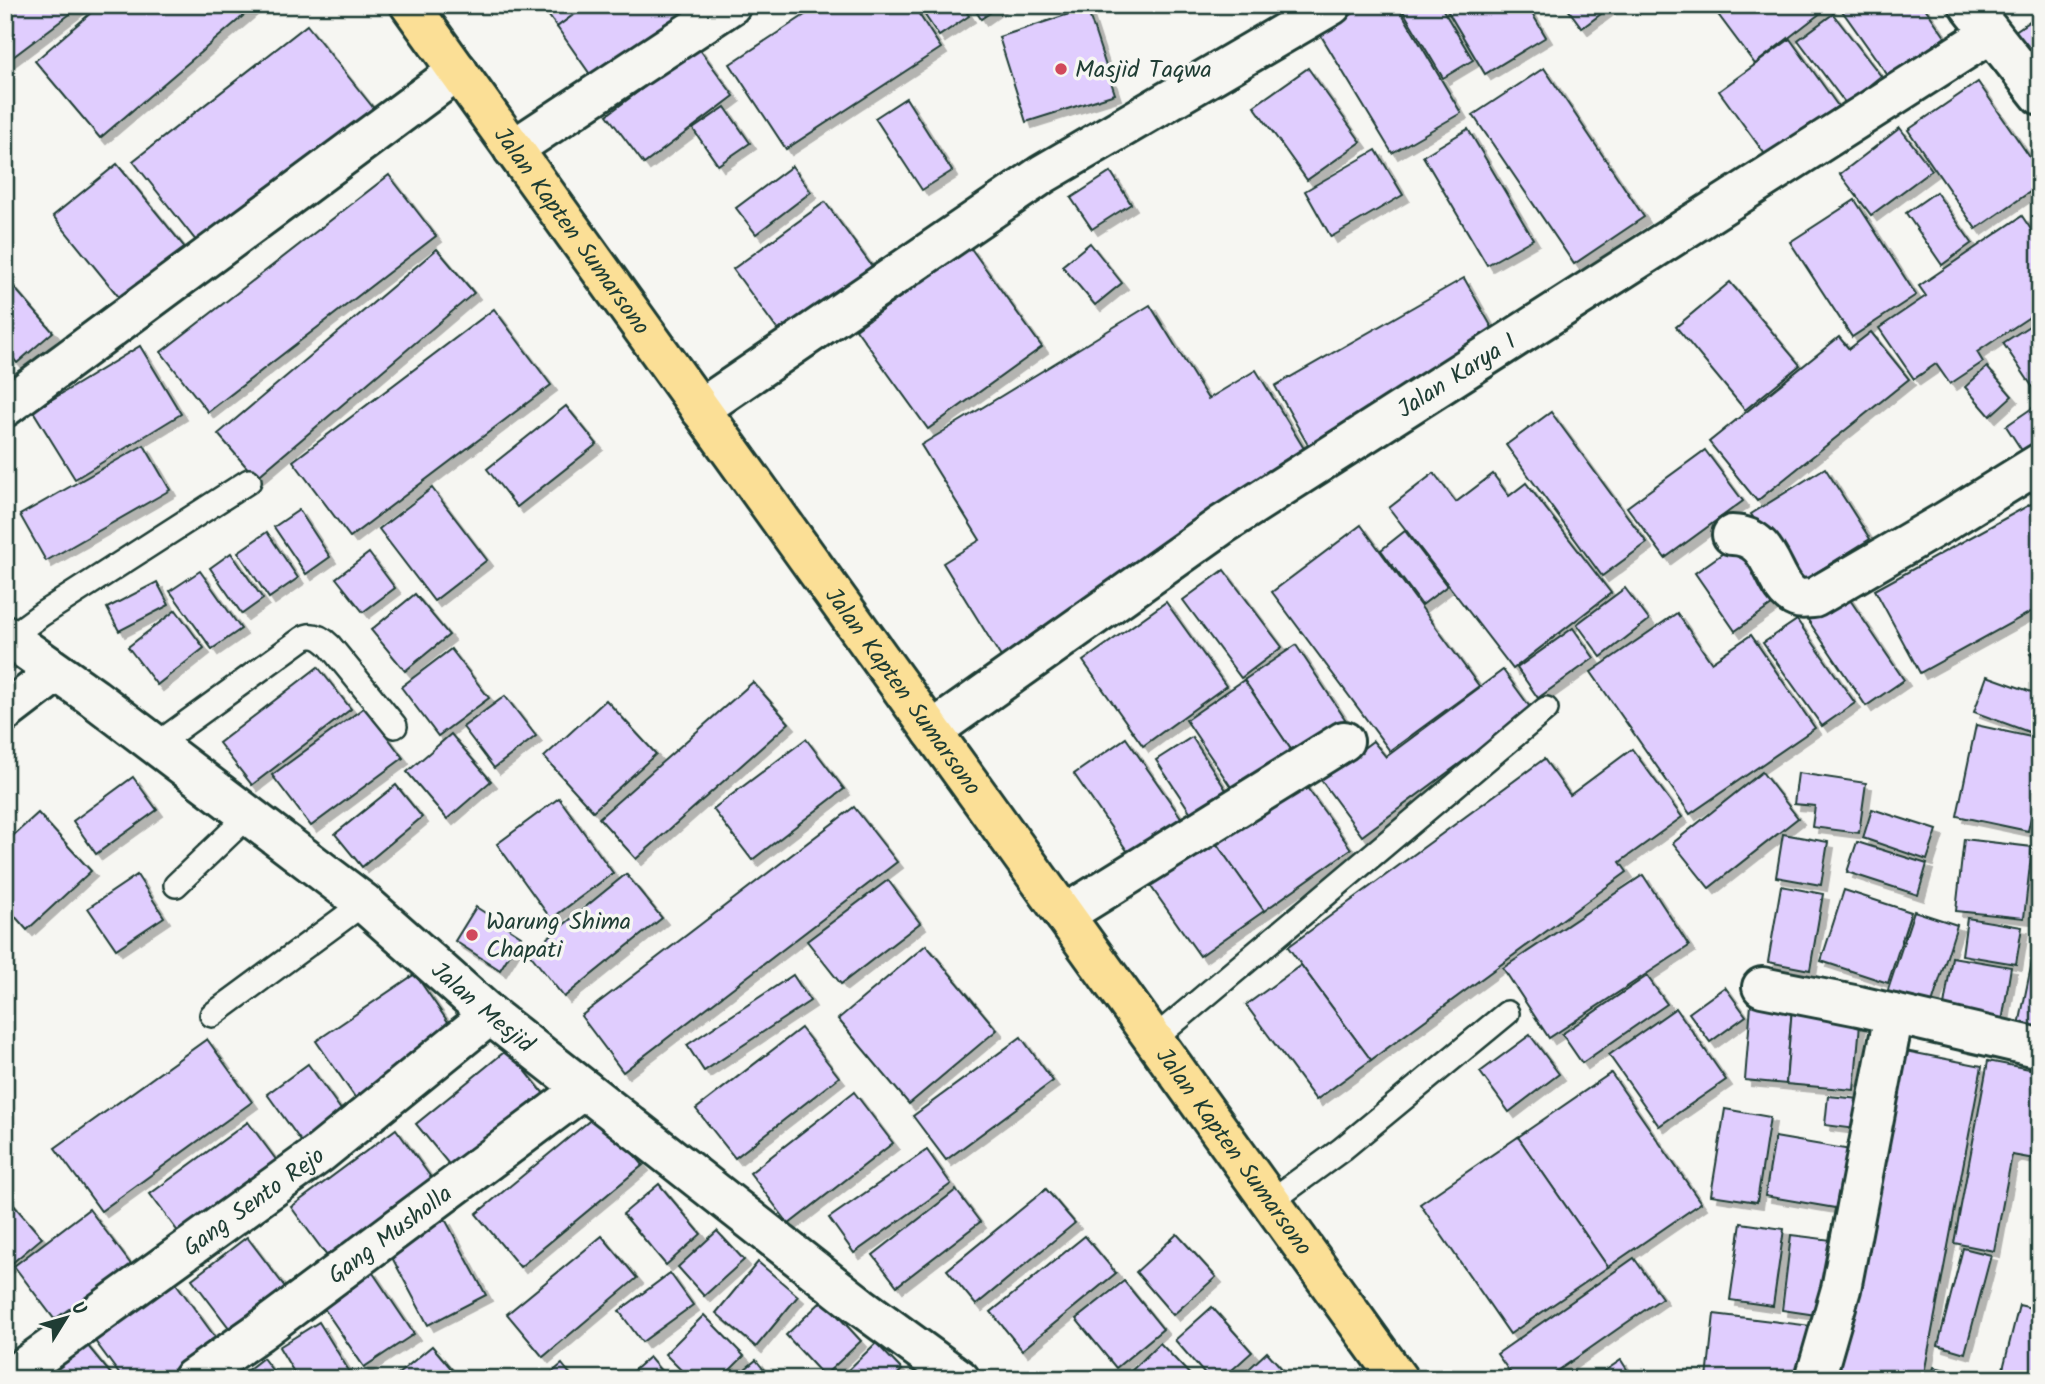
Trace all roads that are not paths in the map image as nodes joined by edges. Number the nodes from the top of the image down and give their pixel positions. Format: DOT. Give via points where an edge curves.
graph roads {
  1 [pos="410,5"];
  2 [pos="731,5"];
  3 [pos="1332,5"];
  4 [pos="1979,20"];
  5 [pos="458,71"];
  6 [pos="2040,95"];
  7 [pos="513,149"];
  8 [pos="5,407"];
  9 [pos="700,409"];
  10 [pos="2040,463"];
  11 [pos="249,481"];
  12 [pos="1732,535"];
  13 [pos="7,637"];
  14 [pos="56,673"];
  15 [pos="1546,709"];
  16 [pos="5,712"];
  17 [pos="395,726"];
  18 [pos="932,731"];
  19 [pos="1344,741"];
  20 [pos="156,745"];
  21 [pos="248,816"];
  22 [pos="176,885"];
  23 [pos="364,903"];
  24 [pos="1064,915"];
  25 [pos="1762,987"];
  26 [pos="1507,1013"];
  27 [pos="1894,1014"];
  28 [pos="212,1015"];
  29 [pos="490,1015"];
  30 [pos="1154,1039"];
  31 [pos="2040,1048"];
  32 [pos="584,1089"];
  33 [pos="1270,1202"];
  34 [pos="22,1375"];
  35 [pos="192,1379"];
  36 [pos="960,1379"];
  37 [pos="1398,1379"];
  38 [pos="1815,1379"];
  1 -- 5 [label="highway, Jalan Kapten Sumarsono"];
  2 -- 7 [label="street"];
  3 -- 9 [label="street" via="1043,174"];
  4 -- 6 [label="street"];
  4 -- 18 [label="street, Jalan Karya I" via="1222,525"];
  5 -- 7 [label="highway, Jalan Kapten Sumarsono"];
  5 -- 8 [label="street"];
  7 -- 9 [label="highway, Jalan Kapten Sumarsono"];
  9 -- 18 [label="highway, Jalan Kapten Sumarsono"];
  10 -- 12 [label="street" via="1814,598 1790,594 1759,544 1746,535"];
  11 -- 13 [label="lane"];
  13 -- 14 [label="street, Jalan Mesjid"];
  14 -- 16 [label="street"];
  14 -- 20 [label="street, Jalan Mesjid"];
  15 -- 30 [label="lane"];
  17 -- 20 [label="lane" via="330,646 311,636"];
  18 -- 24 [label="highway, Jalan Kapten Sumarsono"];
  19 -- 24 [label="street"];
  20 -- 21 [label="street, Jalan Mesjid"];
  21 -- 22 [label="lane"];
  21 -- 23 [label="street, Jalan Mesjid"];
  23 -- 28 [label="lane"];
  23 -- 29 [label="street, Jalan Mesjid"];
  24 -- 30 [label="highway, Jalan Kapten Sumarsono"];
  25 -- 27 [label="street"];
  26 -- 33 [label="lane" via="1341,1150"];
  27 -- 31 [label="street"];
  27 -- 38 [label="street" via="1842,1289"];
  29 -- 32 [label="street, Jalan Mesjid"];
  29 -- 34 [label="street, Gang Sento Rejo" via="319,1154"];
  30 -- 33 [label="highway, Jalan Kapten Sumarsono"];
  32 -- 35 [label="street, Gang Musholla"];
  32 -- 36 [label="street, Jalan Mesjid"];
  33 -- 37 [label="highway, Jalan Kapten Sumarsono"];
}
